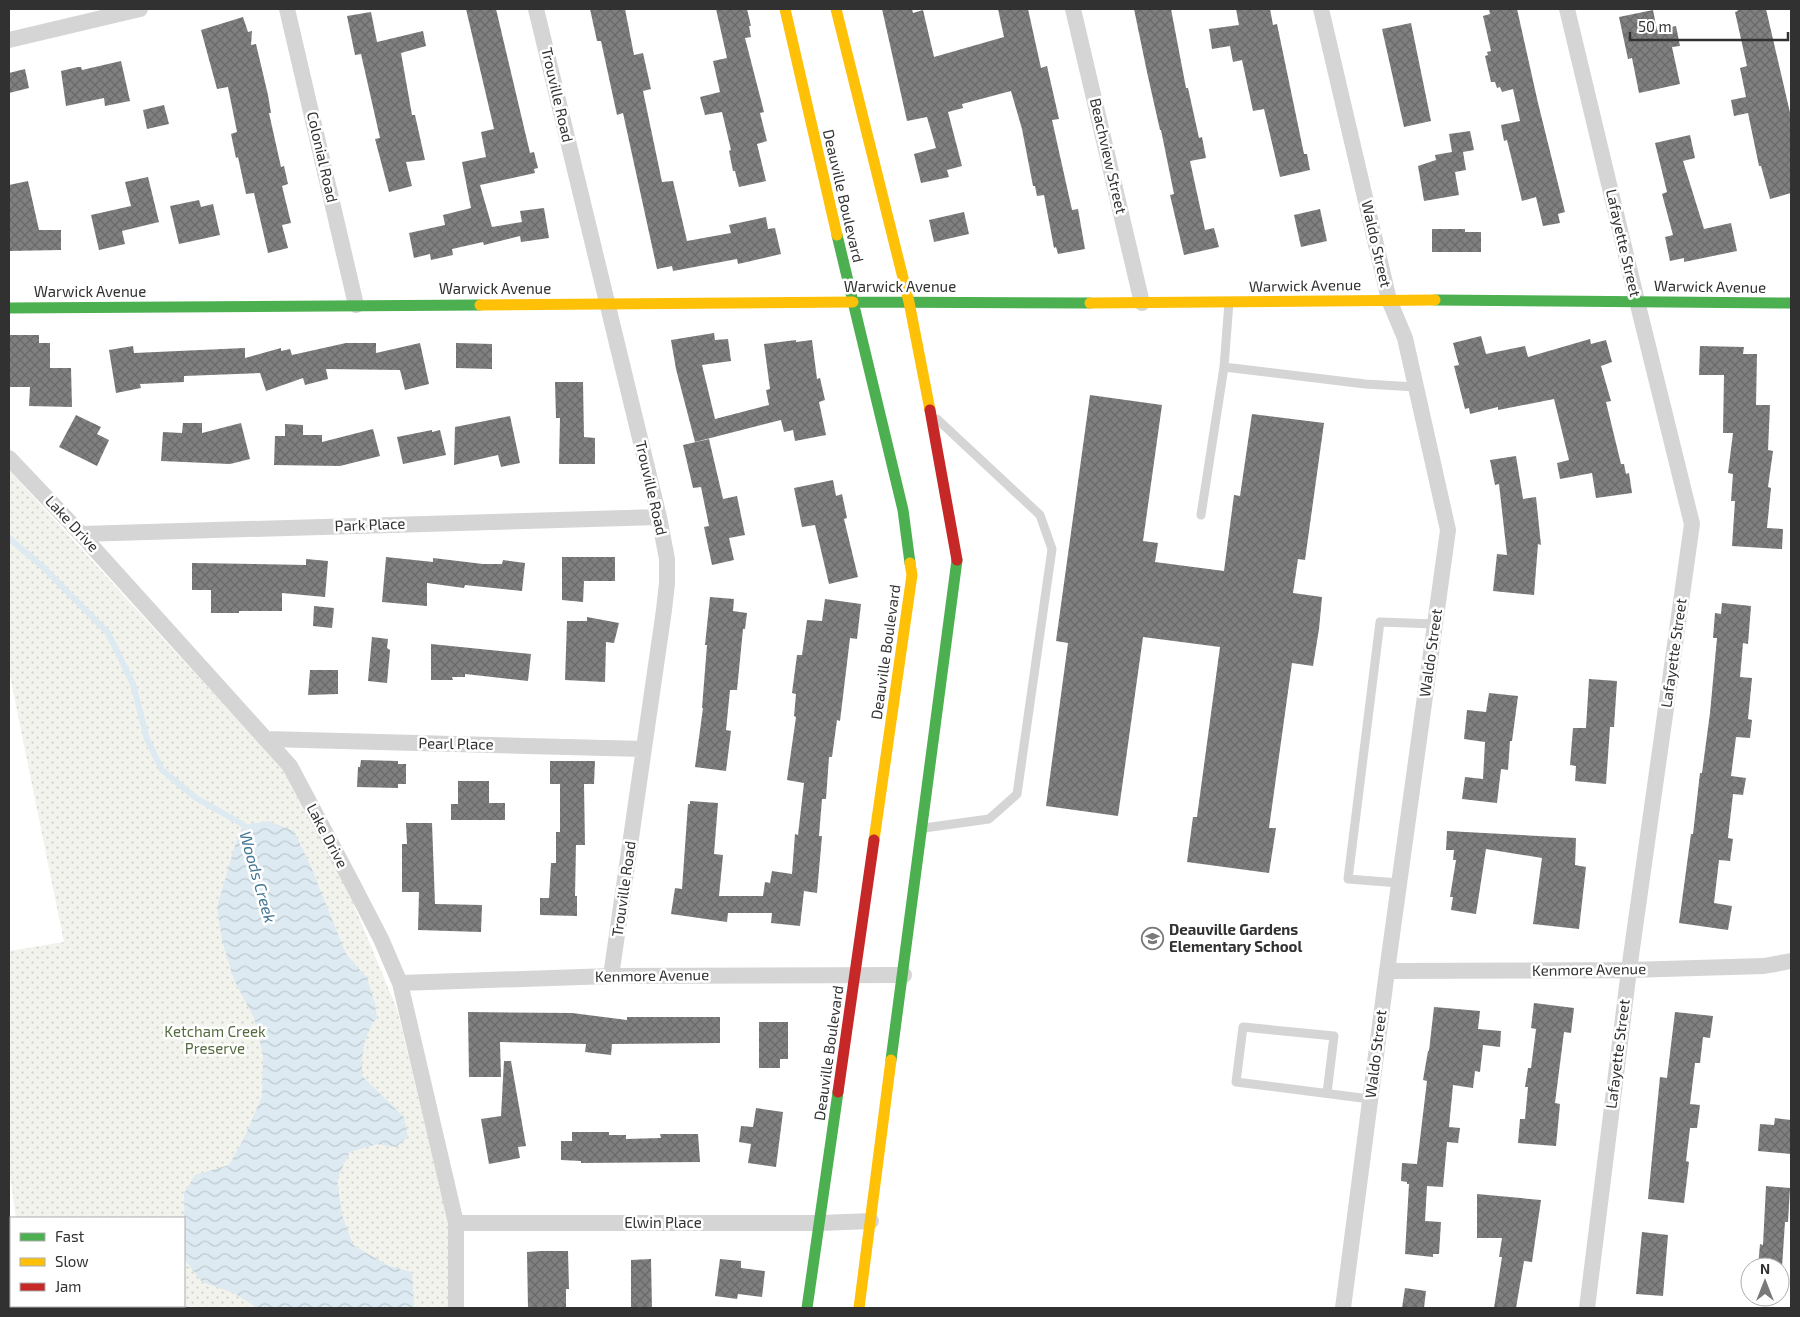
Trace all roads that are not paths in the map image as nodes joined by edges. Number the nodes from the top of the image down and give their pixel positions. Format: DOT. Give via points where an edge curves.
graph roads {
  1 [pos="140,9"];
  2 [pos="287,9"];
  3 [pos="536,9"];
  4 [pos="785,9"];
  5 [pos="836,9"];
  6 [pos="1073,9"];
  7 [pos="1320,9"];
  8 [pos="1567,9"];
  9 [pos="9,40"];
  10 [pos="1389,300"];
  11 [pos="1637,301"];
  12 [pos="852,302"];
  13 [pos="909,302"];
  14 [pos="1229,302"];
  15 [pos="606,303"];
  16 [pos="1142,303"];
  17 [pos="1791,303"];
  18 [pos="356,305"];
  19 [pos="9,308"];
  20 [pos="1224,367"];
  21 [pos="1416,387"];
  22 [pos="930,413"];
  23 [pos="9,458"];
  24 [pos="1201,515"];
  25 [pos="659,517"];
  26 [pos="81,534"];
  27 [pos="1435,624"];
  28 [pos="267,739"];
  29 [pos="644,748"];
  30 [pos="921,828"];
  31 [pos="1399,883"];
  32 [pos="1791,960"];
  33 [pos="1629,970"];
  34 [pos="1387,971"];
  35 [pos="855,974"];
  36 [pos="904,975"];
  37 [pos="611,976"];
  38 [pos="400,983"];
  39 [pos="1327,1094"];
  40 [pos="1370,1099"];
  41 [pos="871,1221"];
  42 [pos="456,1223"];
  43 [pos="820,1223"];
  44 [pos="456,1308"];
  45 [pos="807,1308"];
  46 [pos="859,1308"];
  47 [pos="1343,1308"];
  48 [pos="1587,1308"];
  1 -- 9 [label="street"];
  2 -- 18 [label="street, Colonial Road"];
  3 -- 15 [label="street, Trouville Road"];
  4 -- 12 [label="street, Deauville Boulevard"];
  5 -- 13 [label="street"];
  6 -- 16 [label="street, Beachview Street"];
  7 -- 10 [label="street, Waldo Street"];
  8 -- 11 [label="street, Lafayette Street"];
  10 -- 11 [label="street, Warwick Avenue"];
  10 -- 14 [label="street, Warwick Avenue"];
  10 -- 21 [label="street, Waldo Street" via="1404,338"];
  11 -- 17 [label="street, Warwick Avenue"];
  11 -- 33 [label="street, Lafayette Street" via="1692,524"];
  12 -- 13 [label="street, Warwick Avenue"];
  12 -- 15 [label="street, Warwick Avenue"];
  12 -- 35 [label="street, Deauville Boulevard" via="903,510 912,575"];
  13 -- 16 [label="street, Warwick Avenue"];
  13 -- 22 [label="street"];
  14 -- 16 [label="street, Warwick Avenue"];
  14 -- 20 [label="lane"];
  15 -- 18 [label="street, Warwick Avenue"];
  15 -- 25 [label="street, Trouville Road"];
  18 -- 19 [label="street, Warwick Avenue"];
  20 -- 21 [label="lane"];
  20 -- 24 [label="lane"];
  21 -- 27 [label="street, Waldo Street" via="1448,530"];
  22 -- 30 [label="street" via="957,561"];
  22 -- 30 [label="lane" via="1040,515 1052,550 1017,794 989,819"];
  23 -- 26 [label="street, Lake Drive"];
  25 -- 26 [label="street, Park Place"];
  25 -- 29 [label="street, Trouville Road" via="667,559 667,583"];
  26 -- 28 [label="street, Lake Drive"];
  27 -- 31 [label="street, Waldo Street"];
  27 -- 31 [label="lane" via="1380,622 1348,879"];
  28 -- 29 [label="street, Pearl Place"];
  28 -- 38 [label="street, Lake Drive" via="290,766 382,939"];
  29 -- 37 [label="street, Trouville Road"];
  30 -- 36 [label="street"];
  31 -- 34 [label="street, Waldo Street"];
  32 -- 33 [label="street, Kenmore Avenue" via="1764,966"];
  33 -- 34 [label="street, Kenmore Avenue"];
  33 -- 48 [label="street, Lafayette Street"];
  34 -- 40 [label="street, Waldo Street"];
  35 -- 36 [label="street, Kenmore Avenue"];
  35 -- 37 [label="street, Kenmore Avenue"];
  35 -- 43 [label="street, Deauville Boulevard"];
  36 -- 41 [label="street"];
  37 -- 38 [label="street, Kenmore Avenue"];
  38 -- 42 [label="street, Lake Drive"];
  39 -- 39 [label="lane" via="1236,1082 1243,1027 1334,1036"];
  39 -- 40 [label="lane"];
  40 -- 47 [label="street, Waldo Street"];
  41 -- 43 [label="street, Elwin Place"];
  41 -- 46 [label="street"];
  42 -- 43 [label="street, Elwin Place"];
  42 -- 44 [label="street, Lake Drive"];
  43 -- 45 [label="street, Deauville Boulevard"];
}
